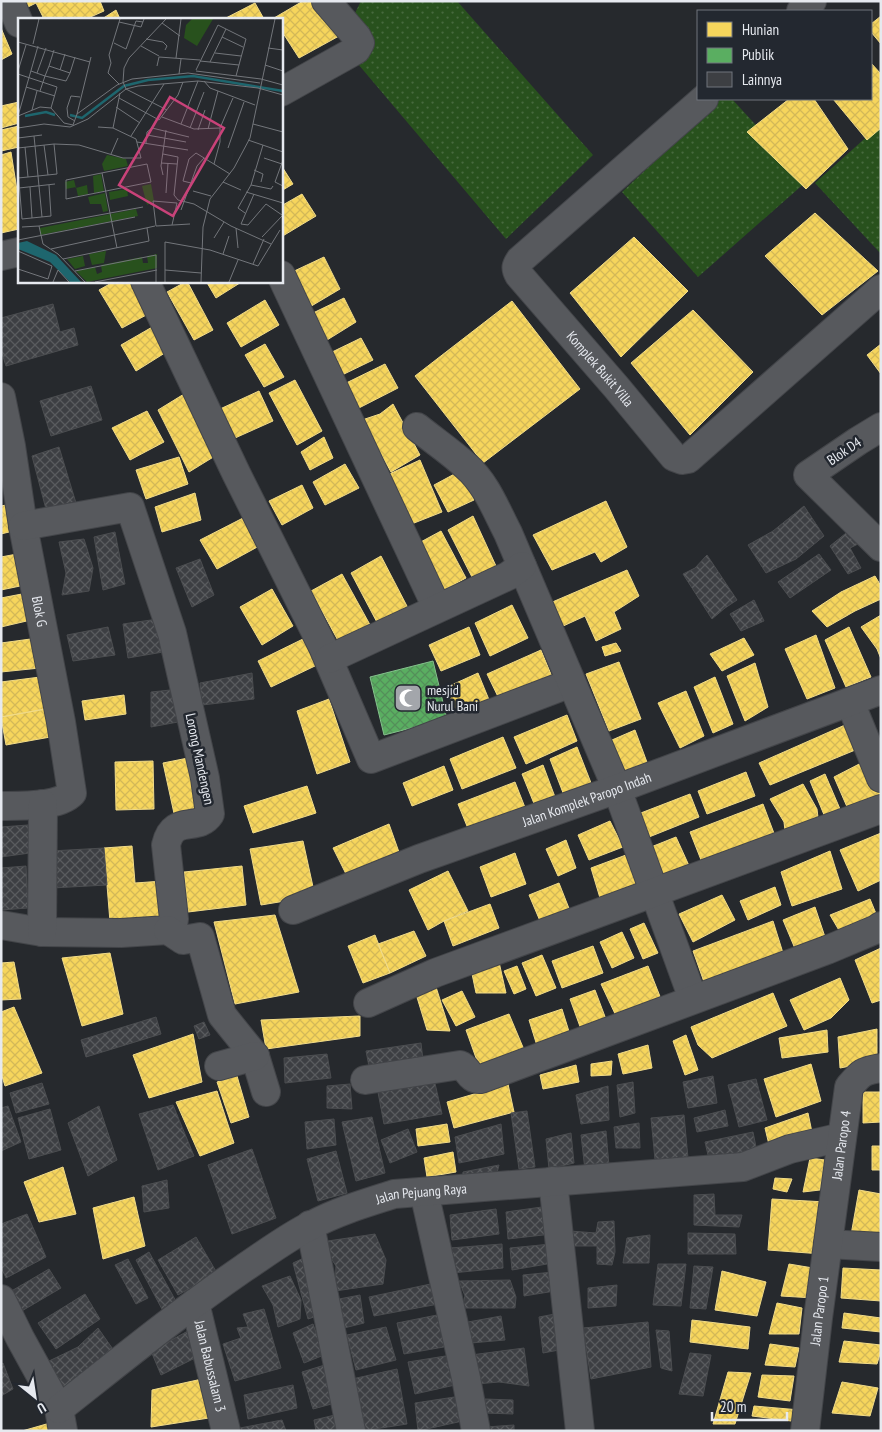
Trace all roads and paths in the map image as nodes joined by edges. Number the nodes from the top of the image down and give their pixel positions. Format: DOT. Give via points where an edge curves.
graph roads {
  1 [pos="10,1"];
  2 [pos="326,1"];
  3 [pos="812,1"];
  4 [pos="802,10"];
  5 [pos="18,20"];
  6 [pos="282,91"];
  7 [pos="703,100"];
  8 [pos="18,252"];
  9 [pos="1,256"];
  10 [pos="282,277"];
  11 [pos="145,282"];
  12 [pos="881,289"];
  13 [pos="1,398"];
  14 [pos="416,427"];
  15 [pos="881,427"];
  16 [pos="23,526"];
  17 [pos="881,547"];
  18 [pos="522,566"];
  19 [pos="438,608"];
  20 [pos="329,659"];
  21 [pos="571,683"];
  22 [pos="881,690"];
  23 [pos="850,702"];
  24 [pos="881,778"];
  25 [pos="617,789"];
  26 [pos="43,804"];
  27 [pos="1,806"];
  28 [pos="881,809"];
  29 [pos="655,893"];
  30 [pos="293,910"];
  31 [pos="1,925"];
  32 [pos="881,926"];
  33 [pos="168,930"];
  34 [pos="42,932"];
  35 [pos="693,999"];
  36 [pos="368,1003"];
  37 [pos="255,1056"];
  38 [pos="219,1066"];
  39 [pos="881,1068"];
  40 [pos="364,1080"];
  41 [pos="266,1092"];
  42 [pos="842,1137"];
  43 [pos="553,1181"];
  44 [pos="424,1192"];
  45 [pos="310,1225"];
  46 [pos="828,1244"];
  47 [pos="881,1247"];
  48 [pos="1,1299"];
  49 [pos="195,1303"];
  50 [pos="61,1420"];
  51 [pos="226,1431"];
  52 [pos="351,1431"];
  53 [pos="476,1431"];
  54 [pos="580,1431"];
  55 [pos="805,1431"];
  1 -- 5 [label="street"];
  2 -- 6 [label="street" via="357,37 358,47"];
  3 -- 4 [label="street"];
  7 -- 12 [label="street, Komplek Bukit Villa" via="520,260 516,269 674,457 688,459"];
  8 -- 9 [label="street"];
  10 -- 19 [label="street"];
  11 -- 20 [label="street"];
  13 -- 16 [label="street, Blok G"];
  14 -- 18 [label="street" via="476,476 490,497"];
  15 -- 17 [label="street, Blok D4" via="808,475"];
  16 -- 26 [label="street, Blok G" via="72,786 72,793 67,798"];
  16 -- 33 [label="street, Lorong Mandengen" via="130,507 172,633 210,809 208,818 176,827 168,836 166,845 174,919"];
  18 -- 19 [label="street" via="508,576"];
  18 -- 21 [label="street"];
  19 -- 20 [label="street"];
  20 -- 21 [label="street" via="371,759"];
  21 -- 25 [label="street"];
  22 -- 23 [label="street, Jalan Komplek Paropo Indah"];
  23 -- 24 [label="street"];
  23 -- 25 [label="street, Jalan Komplek Paropo Indah"];
  25 -- 29 [label="street"];
  25 -- 30 [label="street, Jalan Komplek Paropo Indah" via="419,859"];
  26 -- 27 [label="street, Blok G"];
  26 -- 34 [label="street"];
  28 -- 29 [label="street"];
  29 -- 35 [label="street"];
  29 -- 36 [label="street" via="435,972"];
  31 -- 34 [label="street"];
  32 -- 35 [label="street" via="827,950"];
  33 -- 34 [label="street"];
  33 -- 37 [label="street" via="183,940 200,937 222,1015"];
  35 -- 40 [label="street" via="481,1079 471,1077 460,1065"];
  37 -- 38 [label="street"];
  37 -- 41 [label="street"];
  39 -- 42 [label="street, Jalan Paropo 4" via="860,1074 849,1087"];
  42 -- 43 [label="street, Jalan Pejuang Raya" via="790,1149 743,1167"];
  42 -- 46 [label="street, Jalan Paropo 4"];
  43 -- 44 [label="street, Jalan Pejuang Raya"];
  43 -- 54 [label="street"];
  44 -- 45 [label="street, Jalan Pejuang Raya" via="394,1194"];
  44 -- 53 [label="street"];
  45 -- 49 [label="street, Jalan Pejuang Raya"];
  45 -- 52 [label="street"];
  46 -- 47 [label="street"];
  46 -- 55 [label="street, Jalan Paropo 1"];
  48 -- 50 [label="street"];
  49 -- 50 [label="street, Jalan Pejuang Raya"];
  49 -- 51 [label="street, Jalan Babussalam 3"];
}
